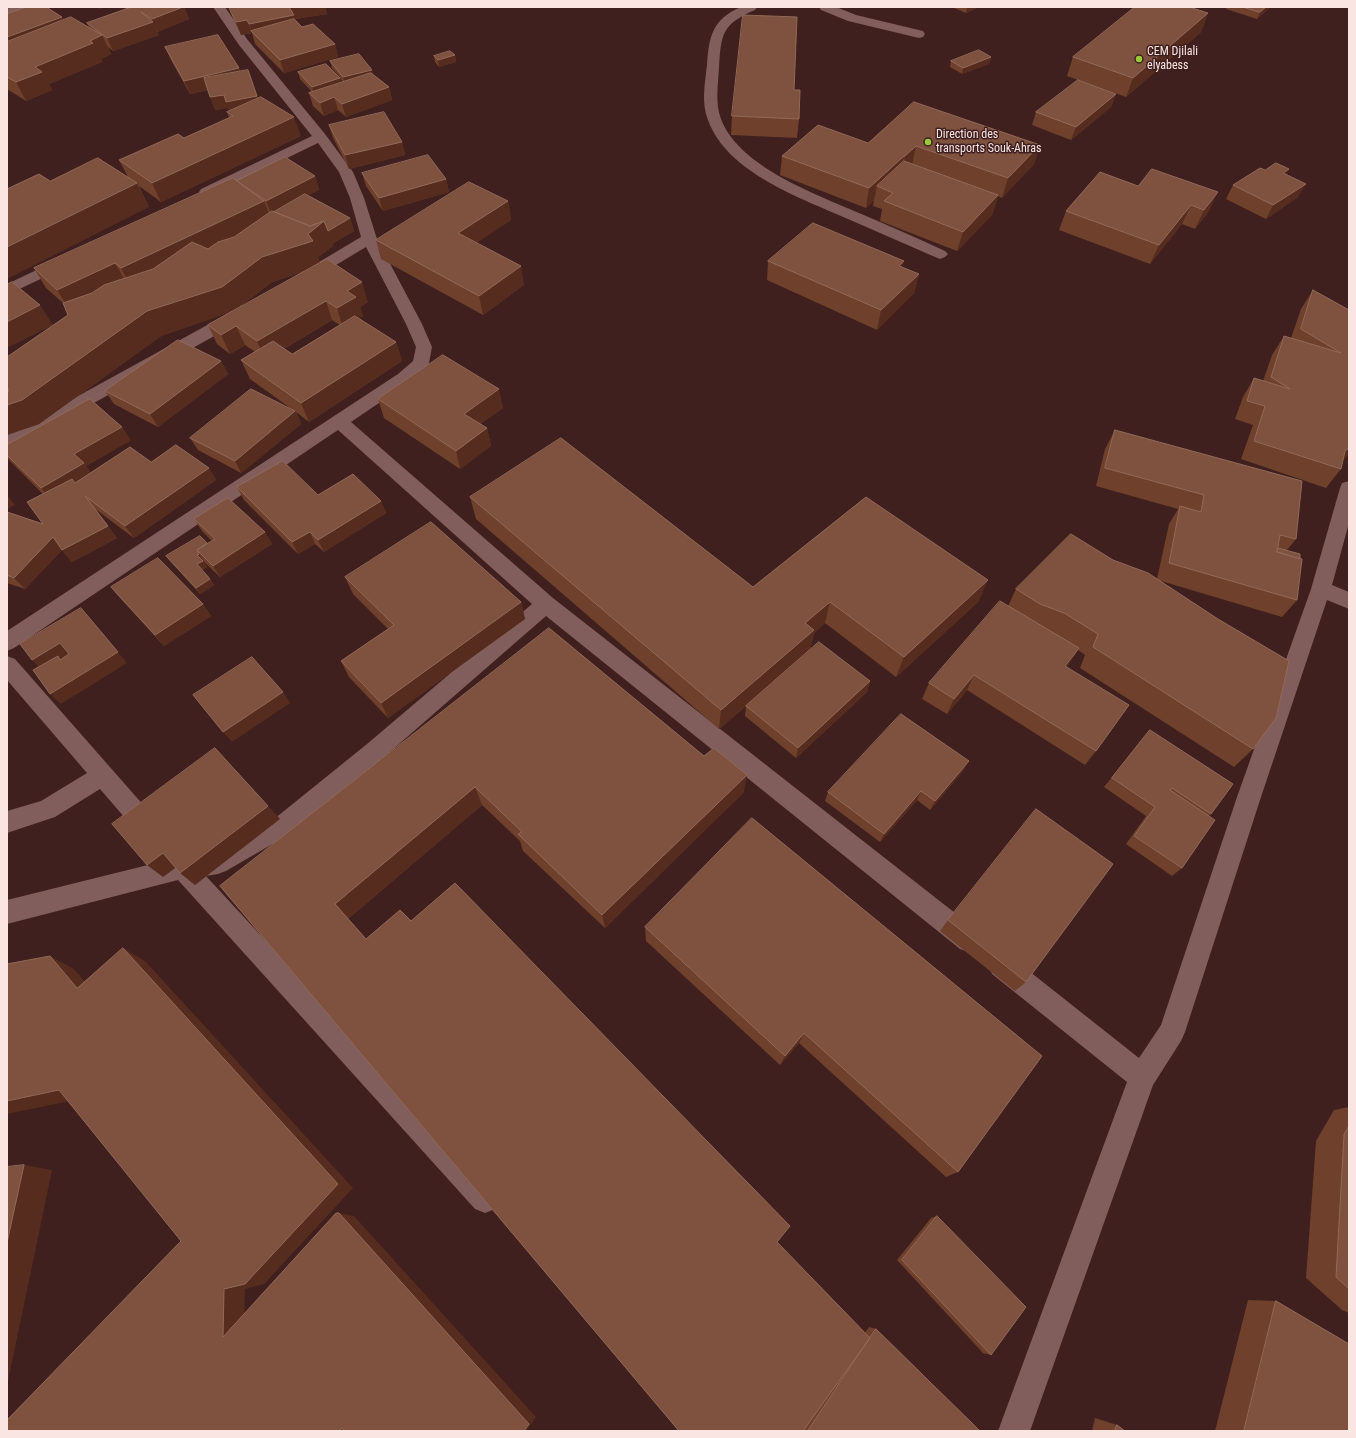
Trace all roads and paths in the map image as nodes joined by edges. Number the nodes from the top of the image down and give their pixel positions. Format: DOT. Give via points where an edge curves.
graph roads {
  1 [pos="22,7"];
  2 [pos="219,7"];
  3 [pos="750,7"];
  4 [pos="825,7"];
  5 [pos="7,13"];
  6 [pos="919,34"];
  7 [pos="320,137"];
  8 [pos="192,199"];
  9 [pos="369,239"];
  10 [pos="940,254"];
  11 [pos="79,255"];
  12 [pos="293,284"];
  13 [pos="7,290"];
  14 [pos="252,308"];
  15 [pos="339,421"];
  16 [pos="7,443"];
  17 [pos="1349,488"];
  18 [pos="1321,589"];
  19 [pos="1349,601"];
  20 [pos="546,604"];
  21 [pos="7,642"];
  22 [pos="7,665"];
  23 [pos="103,775"];
  24 [pos="7,822"];
  25 [pos="182,868"];
  26 [pos="7,912"];
  27 [pos="1142,1077"];
  28 [pos="499,1214"];
  29 [pos="1014,1431"];
  1 -- 5 [label="street"];
  2 -- 7 [label="street"];
  3 -- 10 [label="street" via="725,21 717,32 711,109 724,137 745,159 795,191"];
  4 -- 6 [label="street" via="852,18"];
  7 -- 8 [label="street"];
  7 -- 9 [label="street" via="346,172"];
  9 -- 12 [label="street"];
  9 -- 15 [label="street" via="424,347 421,363 404,378"];
  11 -- 13 [label="street"];
  14 -- 16 [label="street"];
  15 -- 20 [label="street"];
  15 -- 21 [label="street"];
  17 -- 18 [label="street"];
  18 -- 19 [label="street"];
  18 -- 27 [label="street" via="1172,1032"];
  20 -- 25 [label="street" via="287,823 218,863"];
  20 -- 27 [label="street"];
  22 -- 23 [label="street"];
  23 -- 24 [label="street" via="47,810"];
  23 -- 25 [label="street"];
  25 -- 26 [label="street"];
  25 -- 28 [label="street"];
  27 -- 29 [label="street"];
}
